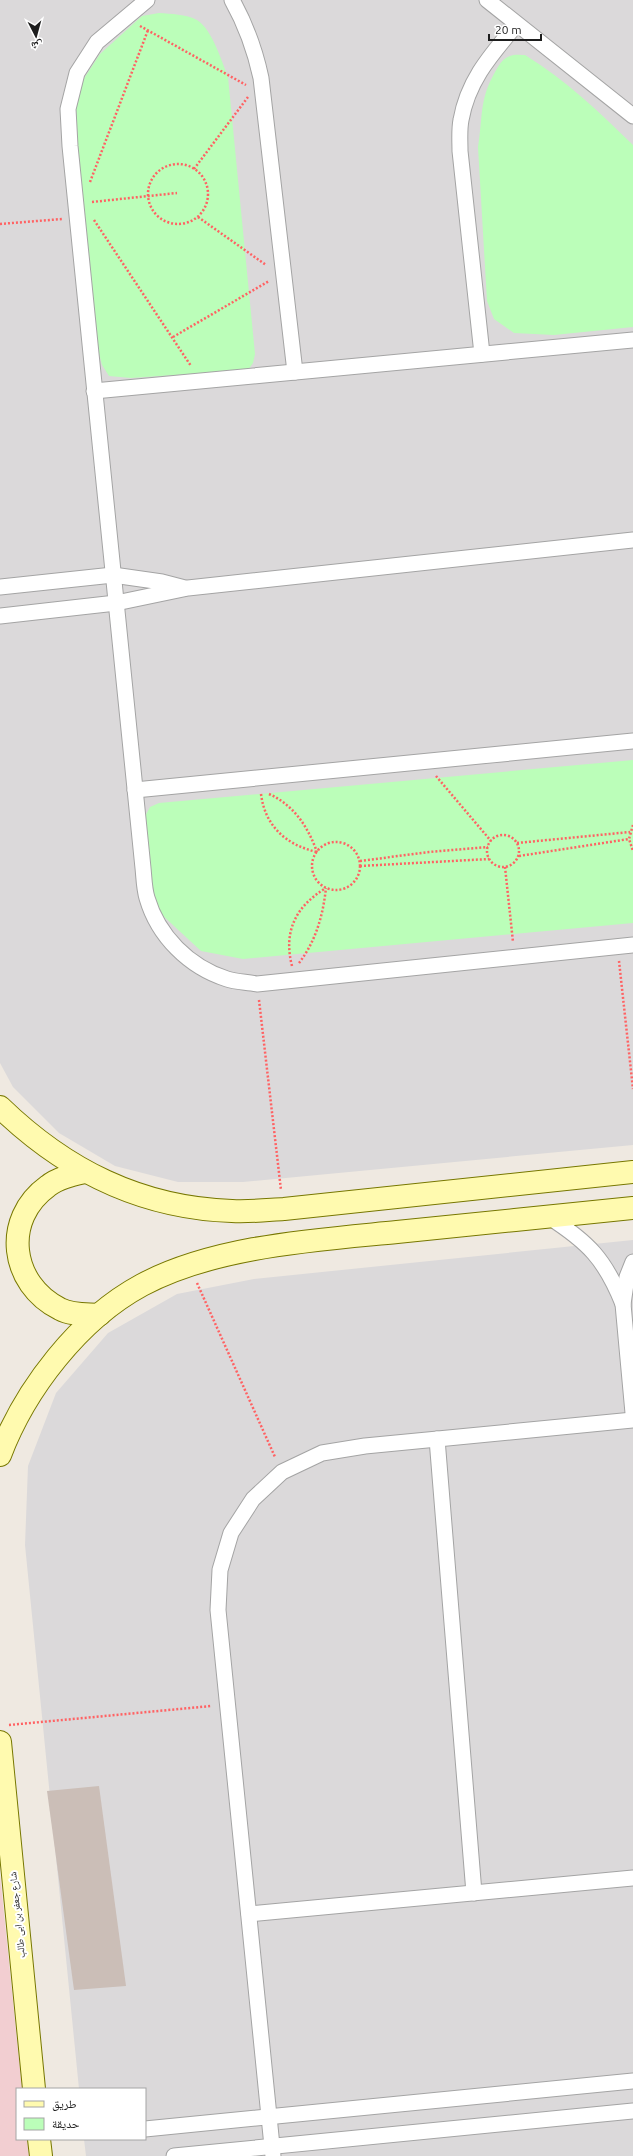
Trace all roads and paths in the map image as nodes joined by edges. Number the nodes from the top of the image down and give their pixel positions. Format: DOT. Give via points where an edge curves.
graph roads {
  1 [pos="147,0"];
  2 [pos="232,0"];
  3 [pos="487,0"];
  4 [pos="125,18"];
  5 [pos="516,25"];
  6 [pos="148,30"];
  7 [pos="257,84"];
  8 [pos="633,116"];
  9 [pos="194,169"];
  10 [pos="177,193"];
  11 [pos="148,196"];
  12 [pos="78,208"];
  13 [pos="198,217"];
  14 [pos="0,224"];
  15 [pos="282,276"];
  16 [pos="173,338"];
  17 [pos="633,340"];
  18 [pos="482,354"];
  19 [pos="295,372"];
  20 [pos="202,381"];
  21 [pos="94,391"];
  22 [pos="633,540"];
  23 [pos="113,576"];
  24 [pos="0,587"];
  25 [pos="188,588"];
  26 [pos="116,603"];
  27 [pos="0,616"];
  28 [pos="633,741"];
  29 [pos="424,762"];
  30 [pos="135,790"];
  31 [pos="633,825"];
  32 [pos="630,832"];
  33 [pos="629,839"];
  34 [pos="491,841"];
  35 [pos="517,844"];
  36 [pos="488,846"];
  37 [pos="633,851"];
  38 [pos="317,852"];
  39 [pos="519,856"];
  40 [pos="489,859"];
  41 [pos="360,861"];
  42 [pos="360,866"];
  43 [pos="505,867"];
  44 [pos="326,888"];
  45 [pos="633,945"];
  46 [pos="618,947"];
  47 [pos="514,958"];
  48 [pos="257,984"];
  49 [pos="633,1090"];
  50 [pos="0,1107"];
  51 [pos="85,1172"];
  52 [pos="633,1172"];
  53 [pos="319,1205"];
  54 [pos="633,1208"];
  55 [pos="284,1209"];
  56 [pos="549,1217"];
  57 [pos="323,1240"];
  58 [pos="633,1262"];
  59 [pos="189,1264"];
  60 [pos="623,1304"];
  61 [pos="99,1315"];
  62 [pos="633,1412"];
  63 [pos="633,1420"];
  64 [pos="437,1439"];
  65 [pos="0,1455"];
  66 [pos="282,1472"];
  67 [pos="228,1705"];
  68 [pos="4,1734"];
  69 [pos="633,1878"];
  70 [pos="474,1893"];
  71 [pos="249,1914"];
  72 [pos="633,2081"];
  73 [pos="34,2088"];
  74 [pos="633,2111"];
  75 [pos="269,2116"];
  76 [pos="146,2129"];
  77 [pos="40,2140"];
  78 [pos="273,2151"];
  79 [pos="41,2156"];
  80 [pos="174,2156"];
  1 -- 4 [label="street"];
  2 -- 7 [label="street" via="256,55"];
  3 -- 5 [label="street"];
  4 -- 6 [label="path"];
  4 -- 12 [label="street" via="96,42 77,73 68,109"];
  5 -- 8 [label="street"];
  5 -- 18 [label="street" via="482,64 468,91 461,121 460,151"];
  6 -- 7 [label="path"];
  6 -- 12 [label="path"];
  7 -- 9 [label="path"];
  7 -- 15 [label="street"];
  9 -- 11 [label="path" via="178,165 163,169 152,181"];
  9 -- 13 [label="path" via="205,180 208,188 207,204"];
  10 -- 11 [label="path"];
  11 -- 12 [label="path"];
  11 -- 13 [label="path" via="153,210 164,220 185,224"];
  12 -- 14 [label="path"];
  12 -- 16 [label="path"];
  12 -- 21 [label="street"];
  13 -- 15 [label="path"];
  15 -- 16 [label="path"];
  15 -- 19 [label="street"];
  16 -- 20 [label="path"];
  17 -- 18 [label="street"];
  18 -- 19 [label="street"];
  19 -- 20 [label="street"];
  20 -- 21 [label="street"];
  21 -- 23 [label="street"];
  22 -- 25 [label="street"];
  23 -- 24 [label="street"];
  23 -- 25 [label="street"];
  23 -- 26 [label="street"];
  25 -- 26 [label="street"];
  26 -- 27 [label="street"];
  26 -- 30 [label="street"];
  28 -- 29 [label="street"];
  29 -- 30 [label="street"];
  29 -- 34 [label="path"];
  30 -- 48 [label="street" via="147,897 158,925 176,949 200,968 228,979"];
  31 -- 32 [label="path"];
  32 -- 33 [label="path"];
  32 -- 35 [label="path"];
  33 -- 37 [label="path"];
  33 -- 39 [label="path"];
  34 -- 35 [label="path" via="502,835 508,836"];
  34 -- 36 [label="path"];
  35 -- 39 [label="path"];
  36 -- 40 [label="path"];
  36 -- 41 [label="path"];
  38 -- 38 [label="path" via="288,842 277,831 265,812 261,789 296,814 305,826"];
  38 -- 41 [label="path" via="328,844 341,843 353,849"];
  38 -- 44 [label="path" via="312,863 314,875"];
  39 -- 43 [label="path" via="511,865"];
  40 -- 42 [label="path"];
  40 -- 43 [label="path" via="498,866"];
  41 -- 42 [label="path"];
  42 -- 44 [label="path" via="352,884 339,890"];
  43 -- 47 [label="path"];
  44 -- 44 [label="path" via="316,932 293,970 289,954 293,922 312,896"];
  45 -- 46 [label="street"];
  46 -- 47 [label="street"];
  46 -- 49 [label="path"];
  47 -- 48 [label="street"];
  48 -- 55 [label="path"];
  50 -- 51 [label="street" via="40,1143"];
  51 -- 55 [label="street" via="132,1193 181,1206 232,1211"];
  51 -- 61 [label="street" via="48,1185 34,1198 24,1214 18,1232 18,1251 22,1270 31,1286 45,1300 61,1310"];
  52 -- 53 [label="street"];
  53 -- 55 [label="street"];
  53 -- 57 [label="street"];
  54 -- 56 [label="street"];
  56 -- 57 [label="street"];
  56 -- 60 [label="street" via="576,1234 596,1254 612,1278"];
  57 -- 59 [label="street" via="255,1250"];
  58 -- 60 [label="street" via="627,1277"];
  59 -- 61 [label="street" via="141,1286"];
  59 -- 66 [label="path"];
  60 -- 62 [label="street"];
  61 -- 65 [label="street" via="57,1356 26,1404"];
  63 -- 64 [label="street"];
  64 -- 66 [label="street" via="322,1453"];
  64 -- 70 [label="street"];
  66 -- 67 [label="street" via="248,1506 232,1533 220,1570 218,1610"];
  67 -- 68 [label="path"];
  67 -- 71 [label="street"];
  68 -- 73 [label="street, شارع جعفر بن ابى طالب"];
  69 -- 70 [label="street"];
  70 -- 71 [label="street"];
  71 -- 75 [label="street"];
  72 -- 75 [label="street"];
  74 -- 78 [label="street"];
  75 -- 76 [label="street"];
  75 -- 78 [label="street"];
  77 -- 79 [label="street"];
  78 -- 80 [label="street"];
}
